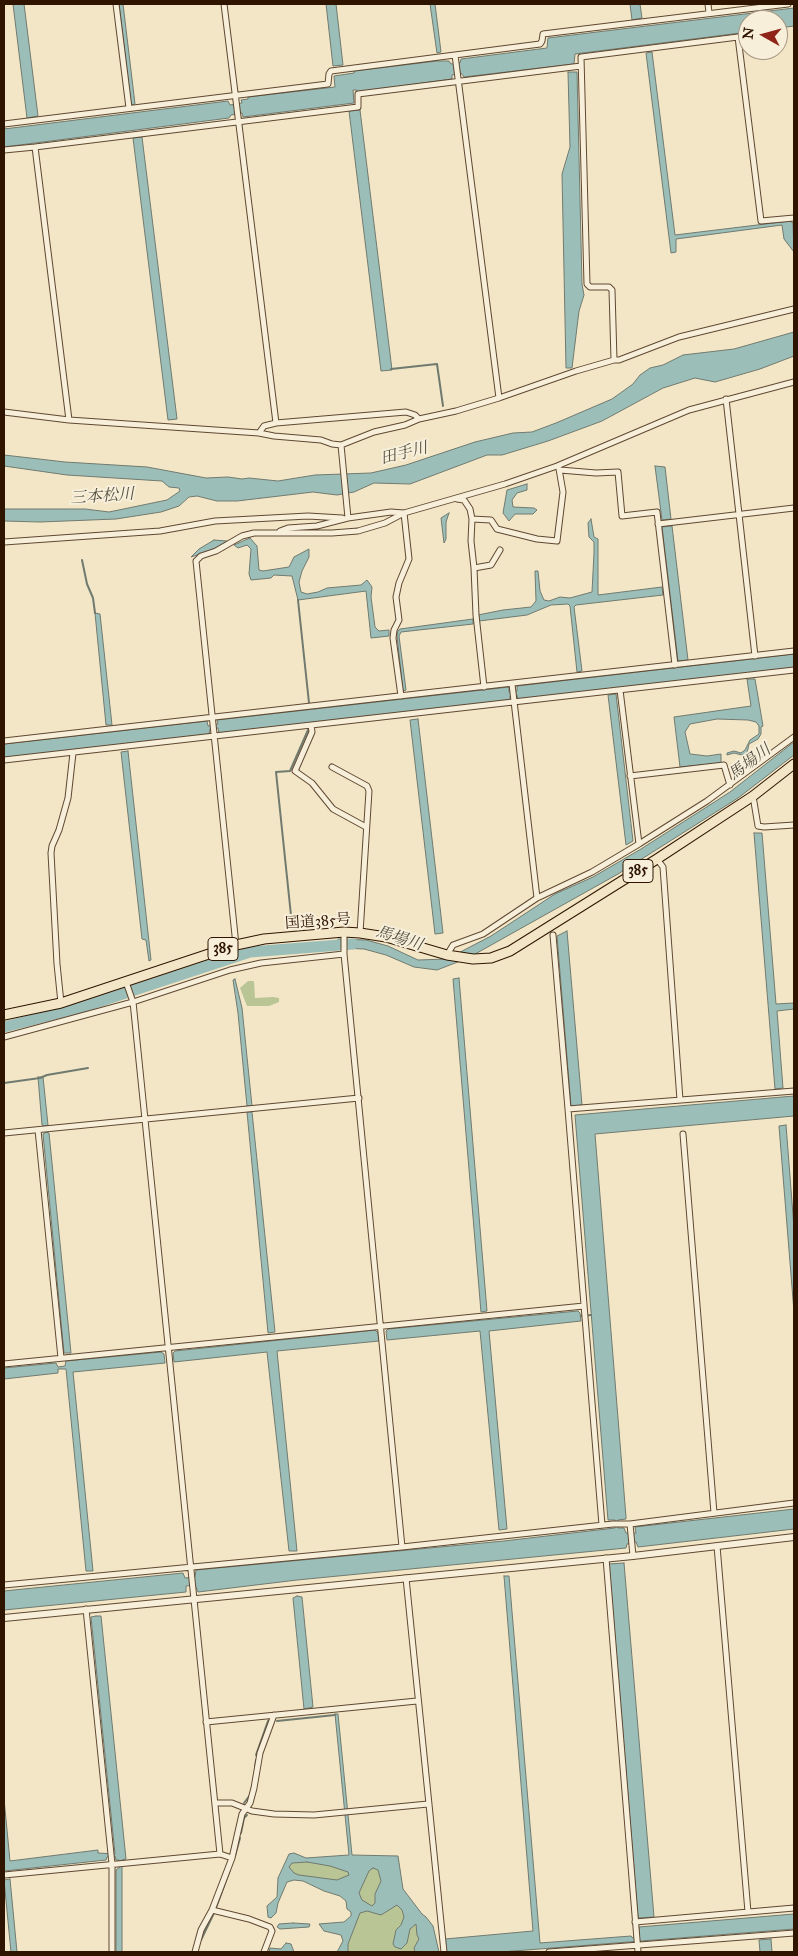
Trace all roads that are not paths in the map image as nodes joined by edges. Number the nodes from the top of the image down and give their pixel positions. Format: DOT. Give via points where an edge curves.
graph roads {
  1 [pos="116,4"];
  2 [pos="224,4"];
  3 [pos="708,4"];
  4 [pos="788,4"];
  5 [pos="710,13"];
  6 [pos="455,55"];
  7 [pos="581,66"];
  8 [pos="458,82"];
  9 [pos="235,95"];
  10 [pos="128,108"];
  11 [pos="239,122"];
  12 [pos="4,124"];
  13 [pos="35,147"];
  14 [pos="4,150"];
  15 [pos="794,218"];
  16 [pos="794,308"];
  17 [pos="614,360"];
  18 [pos="794,382"];
  19 [pos="499,398"];
  20 [pos="726,399"];
  21 [pos="4,412"];
  22 [pos="419,419"];
  23 [pos="69,420"];
  24 [pos="276,423"];
  25 [pos="259,433"];
  26 [pos="341,445"];
  27 [pos="559,468"];
  28 [pos="454,498"];
  29 [pos="794,508"];
  30 [pos="404,513"];
  31 [pos="739,514"];
  32 [pos="348,515"];
  33 [pos="472,519"];
  34 [pos="658,524"];
  35 [pos="274,533"];
  36 [pos="4,542"];
  37 [pos="500,550"];
  38 [pos="474,568"];
  39 [pos="794,651"];
  40 [pos="755,656"];
  41 [pos="675,665"];
  42 [pos="794,670"];
  43 [pos="484,687"];
  44 [pos="513,687"];
  45 [pos="620,690"];
  46 [pos="401,696"];
  47 [pos="514,703"];
  48 [pos="212,717"];
  49 [pos="312,725"];
  50 [pos="214,737"];
  51 [pos="794,737"];
  52 [pos="4,740"];
  53 [pos="73,752"];
  54 [pos="4,760"];
  55 [pos="794,764"];
  56 [pos="332,768"];
  57 [pos="630,776"];
  58 [pos="730,786"];
  59 [pos="754,796"];
  60 [pos="794,825"];
  61 [pos="366,828"];
  62 [pos="639,844"];
  63 [pos="657,859"];
  64 [pos="537,898"];
  65 [pos="360,933"];
  66 [pos="344,934"];
  67 [pos="553,935"];
  68 [pos="236,945"];
  69 [pos="344,953"];
  70 [pos="447,955"];
  71 [pos="127,984"];
  72 [pos="133,1001"];
  73 [pos="61,1002"];
  74 [pos="4,1015"];
  75 [pos="4,1037"];
  76 [pos="794,1091"];
  77 [pos="359,1098"];
  78 [pos="680,1100"];
  79 [pos="568,1110"];
  80 [pos="145,1119"];
  81 [pos="38,1130"];
  82 [pos="4,1133"];
  83 [pos="683,1134"];
  84 [pos="584,1306"];
  85 [pos="381,1326"];
  86 [pos="168,1347"];
  87 [pos="61,1358"];
  88 [pos="4,1364"];
  89 [pos="794,1503"];
  90 [pos="714,1513"];
  91 [pos="630,1524"];
  92 [pos="602,1525"];
  93 [pos="794,1537"];
  94 [pos="717,1546"];
  95 [pos="402,1547"];
  96 [pos="633,1556"];
  97 [pos="606,1558"];
  98 [pos="190,1567"];
  99 [pos="406,1578"];
  100 [pos="4,1585"];
  101 [pos="193,1599"];
  102 [pos="86,1609"];
  103 [pos="4,1618"];
  104 [pos="417,1702"];
  105 [pos="274,1715"];
  106 [pos="206,1722"];
  107 [pos="215,1803"];
  108 [pos="428,1804"];
  109 [pos="246,1808"];
  110 [pos="220,1854"];
  111 [pos="111,1858"];
  112 [pos="232,1858"];
  113 [pos="4,1875"];
  114 [pos="794,1908"];
  115 [pos="212,1910"];
  116 [pos="748,1912"];
  117 [pos="635,1922"];
  118 [pos="794,1933"];
  119 [pos="637,1941"];
  120 [pos="112,1952"];
  121 [pos="195,1952"];
  122 [pos="264,1952"];
  123 [pos="444,1952"];
  124 [pos="549,1952"];
  125 [pos="638,1952"];
  1 -- 10 [label="street"];
  2 -- 9 [label="street"];
  3 -- 5 [label="street"];
  4 -- 5 [label="street"];
  5 -- 6 [label="street" via="543,34 540,44"];
  6 -- 8 [label="street"];
  6 -- 9 [label="street" via="331,71 328,84"];
  7 -- 8 [label="street"];
  7 -- 15 [label="street" via="581,57 738,37 761,221"];
  7 -- 17 [label="street" via="587,284 612,290"];
  8 -- 11 [label="street" via="358,94 358,107"];
  8 -- 19 [label="street"];
  9 -- 10 [label="street"];
  9 -- 11 [label="street"];
  10 -- 12 [label="street"];
  11 -- 13 [label="street"];
  11 -- 24 [label="street"];
  13 -- 14 [label="street"];
  13 -- 23 [label="street"];
  16 -- 17 [label="street" via="679,337"];
  17 -- 19 [label="street"];
  18 -- 20 [label="street"];
  19 -- 22 [label="street"];
  20 -- 27 [label="street" via="661,421"];
  20 -- 31 [label="street"];
  21 -- 23 [label="street"];
  22 -- 24 [label="street" via="415,414 406,412"];
  22 -- 26 [label="street"];
  23 -- 25 [label="street"];
  24 -- 25 [label="street" via="264,426"];
  25 -- 26 [label="street"];
  26 -- 32 [label="street"];
  27 -- 28 [label="street"];
  27 -- 33 [label="street" via="563,492 557,541 496,529 491,520"];
  27 -- 34 [label="street" via="596,474 618,472 622,516 657,512"];
  28 -- 30 [label="street"];
  28 -- 33 [label="street" via="464,500"];
  29 -- 31 [label="street"];
  30 -- 32 [label="street"];
  30 -- 35 [label="street" via="358,531"];
  30 -- 46 [label="street" via="409,559 399,582 396,597 399,620 393,638"];
  31 -- 34 [label="street"];
  31 -- 40 [label="street"];
  32 -- 35 [label="street" via="317,526 288,528"];
  32 -- 36 [label="street" via="215,521 160,531"];
  33 -- 38 [label="street"];
  34 -- 41 [label="street"];
  35 -- 48 [label="street" via="242,536 196,561"];
  37 -- 38 [label="street" via="491,565"];
  38 -- 43 [label="street"];
  39 -- 40 [label="street"];
  40 -- 41 [label="street"];
  41 -- 44 [label="street"];
  42 -- 45 [label="street"];
  43 -- 44 [label="street"];
  43 -- 46 [label="street"];
  44 -- 47 [label="street"];
  45 -- 47 [label="street"];
  45 -- 57 [label="street"];
  46 -- 48 [label="street"];
  47 -- 49 [label="street"];
  47 -- 64 [label="street"];
  48 -- 50 [label="street"];
  48 -- 52 [label="street"];
  49 -- 50 [label="street"];
  49 -- 61 [label="street" via="295,771 312,783 333,809"];
  50 -- 53 [label="street"];
  50 -- 68 [label="street"];
  51 -- 58 [label="street"];
  53 -- 54 [label="street"];
  53 -- 73 [label="street" via="68,798 51,853"];
  55 -- 59 [label="highway, 国道385号 / 385"];
  56 -- 61 [label="street" via="367,786"];
  57 -- 58 [label="street" via="724,766"];
  57 -- 62 [label="street"];
  58 -- 62 [label="street"];
  59 -- 60 [label="street" via="758,826"];
  59 -- 63 [label="highway, 国道385号 / 385"];
  61 -- 65 [label="street"];
  62 -- 64 [label="street" via="592,872"];
  63 -- 70 [label="highway, 国道385号 / 385" via="510,951 473,960"];
  63 -- 78 [label="street" via="663,867"];
  64 -- 70 [label="street" via="483,934 453,945"];
  65 -- 66 [label="highway, 国道385号 / 385"];
  65 -- 70 [label="highway, 国道385号 / 385"];
  66 -- 68 [label="highway, 国道385号 / 385" via="264,939"];
  66 -- 69 [label="street"];
  67 -- 79 [label="street"];
  68 -- 71 [label="highway, 国道385号 / 385"];
  69 -- 72 [label="street" via="260,963"];
  69 -- 77 [label="street"];
  71 -- 72 [label="street"];
  71 -- 73 [label="highway, 国道385号 / 385"];
  72 -- 75 [label="street"];
  72 -- 80 [label="street"];
  73 -- 74 [label="highway, 国道385号 / 385"];
  76 -- 78 [label="street"];
  77 -- 80 [label="street"];
  77 -- 85 [label="street"];
  78 -- 79 [label="street"];
  79 -- 84 [label="street"];
  80 -- 81 [label="street"];
  80 -- 86 [label="street"];
  81 -- 82 [label="street"];
  81 -- 87 [label="street"];
  83 -- 90 [label="street"];
  84 -- 85 [label="street"];
  84 -- 92 [label="street"];
  85 -- 86 [label="street"];
  85 -- 95 [label="street"];
  86 -- 87 [label="street"];
  86 -- 98 [label="street"];
  87 -- 88 [label="street"];
  89 -- 90 [label="street"];
  90 -- 91 [label="street"];
  91 -- 92 [label="street"];
  91 -- 96 [label="street"];
  92 -- 95 [label="street"];
  93 -- 94 [label="street"];
  94 -- 96 [label="street"];
  94 -- 116 [label="street"];
  95 -- 98 [label="street"];
  96 -- 97 [label="street"];
  97 -- 99 [label="street"];
  97 -- 117 [label="street"];
  98 -- 100 [label="street"];
  98 -- 101 [label="street"];
  99 -- 101 [label="street"];
  99 -- 104 [label="street"];
  101 -- 102 [label="street"];
  101 -- 106 [label="street"];
  102 -- 103 [label="street"];
  102 -- 111 [label="street"];
  104 -- 105 [label="street"];
  104 -- 108 [label="street"];
  105 -- 106 [label="street"];
  105 -- 109 [label="street"];
  106 -- 107 [label="street"];
  107 -- 109 [label="street" via="232,1803"];
  107 -- 110 [label="street"];
  108 -- 109 [label="street" via="346,1812 274,1814"];
  108 -- 123 [label="street"];
  109 -- 112 [label="street"];
  110 -- 111 [label="street"];
  110 -- 112 [label="street"];
  111 -- 113 [label="street"];
  111 -- 120 [label="street"];
  112 -- 115 [label="street"];
  114 -- 116 [label="street"];
  115 -- 121 [label="street" via="201,1930"];
  115 -- 122 [label="street" via="270,1927 272,1931"];
  116 -- 117 [label="street"];
  117 -- 119 [label="street"];
  118 -- 119 [label="street"];
  119 -- 124 [label="street"];
  119 -- 125 [label="street"];
}
